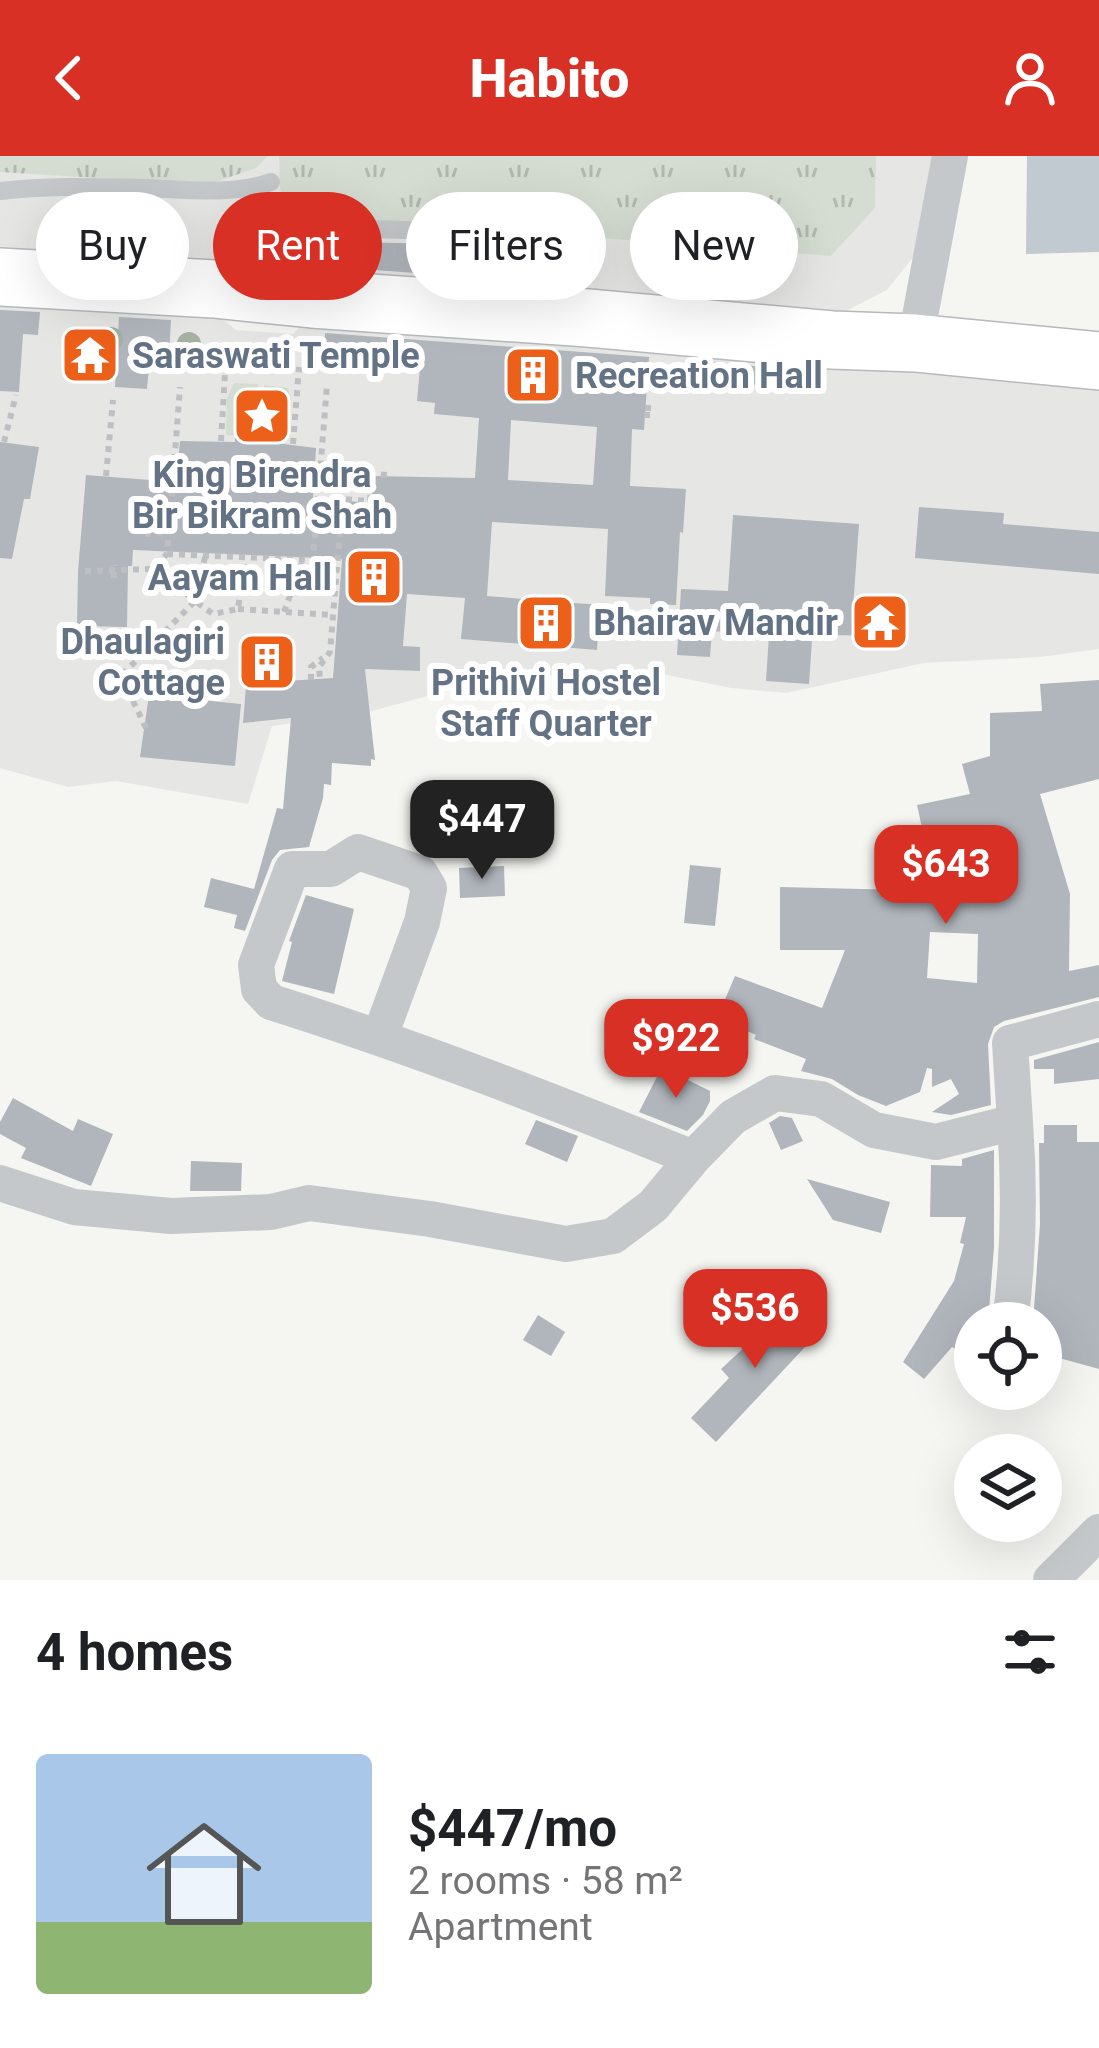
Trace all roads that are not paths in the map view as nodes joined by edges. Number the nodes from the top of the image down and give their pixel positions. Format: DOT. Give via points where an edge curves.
graph roads {
  1 [pos="950,156"];
  2 [pos="271,182"];
  3 [pos="0,191"];
  4 [pos="0,277"];
  5 [pos="915,343"];
  6 [pos="1099,361"];
  7 [pos="1099,1019"];
  8 [pos="380,1036"];
  9 [pos="1015,1122"];
  10 [pos="692,1158"];
  11 [pos="0,1183"];
  12 [pos="1013,1302"];
  13 [pos="1099,1532"];
  14 [pos="1051,1580"];
  1 -- 5 [label="street"];
  2 -- 3 [label="lane" via="213,190"];
  4 -- 5 [label="main road"];
  5 -- 6 [label="main road"];
  7 -- 9 [label="street" via="1010,1043"];
  8 -- 8 [label="street" via="271,1002 259,989 256,965 292,869 331,869 358,853 421,873 429,888"];
  8 -- 10 [label="street"];
  9 -- 10 [label="street" via="936,1142 874,1130 821,1100 775,1094 734,1117"];
  9 -- 12 [label="street"];
  10 -- 11 [label="street" via="652,1207 613,1236 566,1244 309,1203 172,1216 74,1207"];
  13 -- 14 [label="street"];
}
